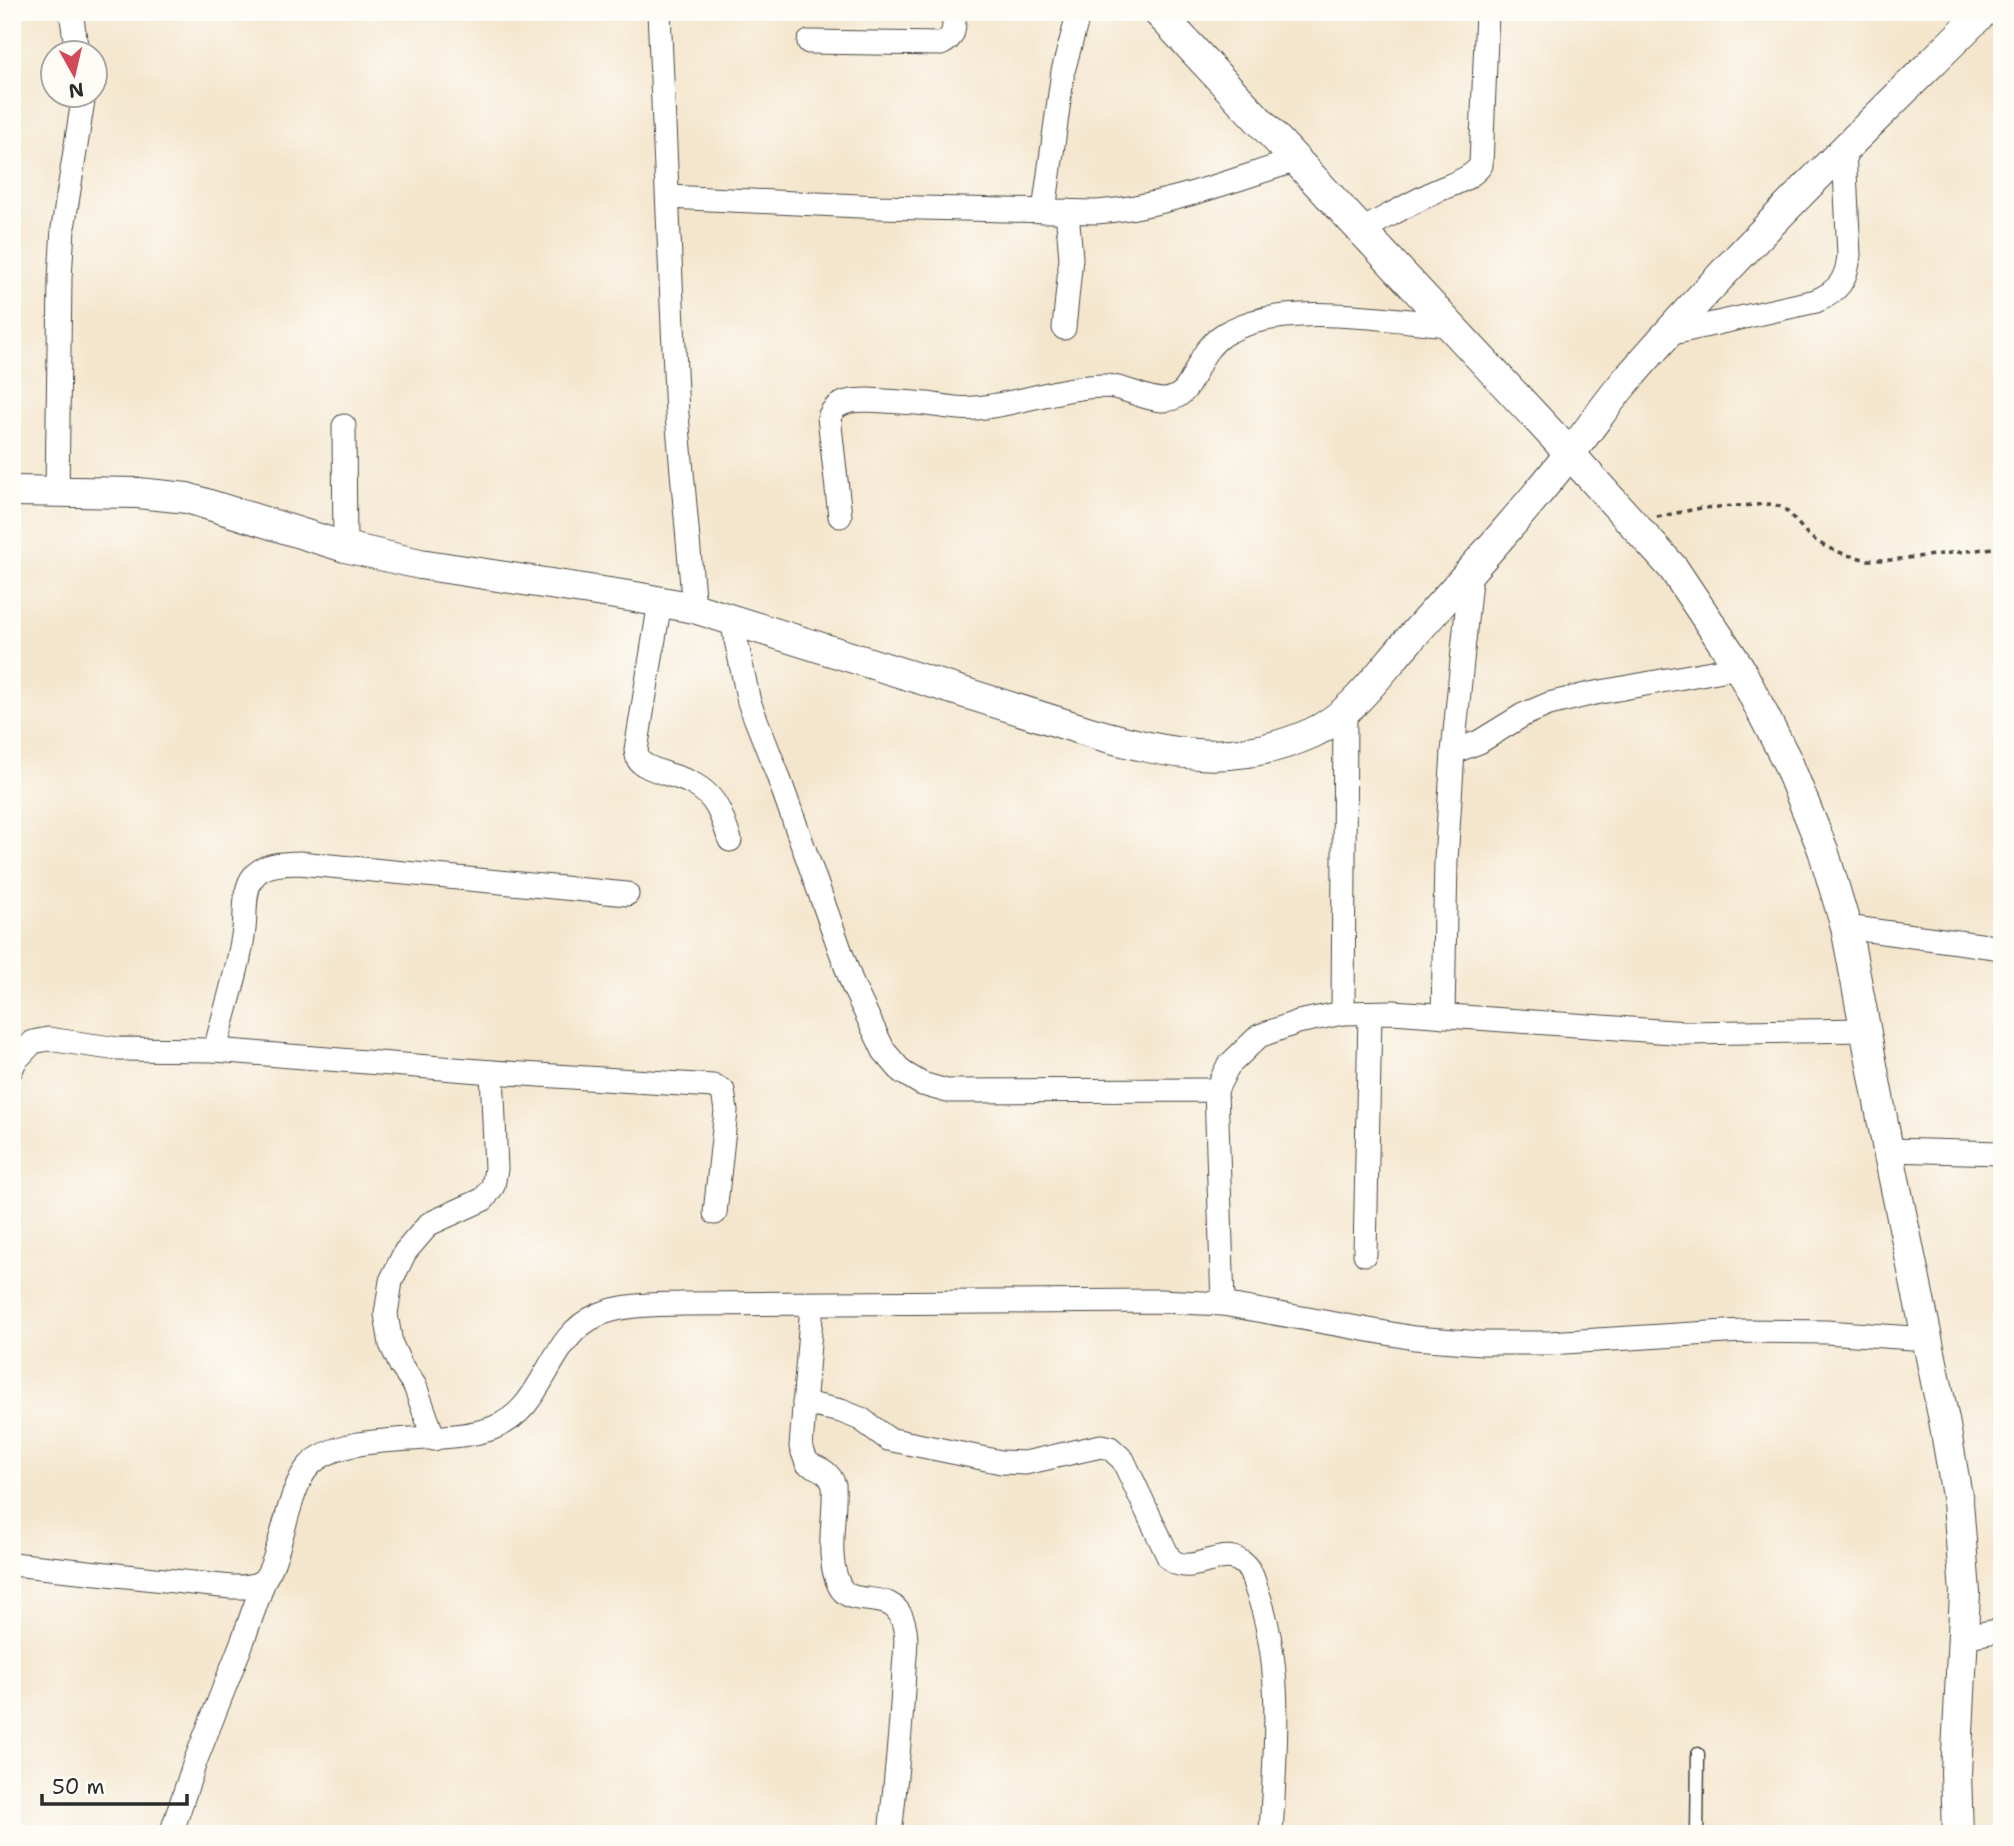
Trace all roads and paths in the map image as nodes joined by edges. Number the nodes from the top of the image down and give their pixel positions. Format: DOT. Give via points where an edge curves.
graph roads {
  1 [pos="71,12"];
  2 [pos="659,12"];
  3 [pos="954,12"];
  4 [pos="1079,12"];
  5 [pos="1158,12"];
  6 [pos="1487,12"];
  7 [pos="1983,12"];
  8 [pos="75,38"];
  9 [pos="809,42"];
  10 [pos="82,108"];
  11 [pos="1844,150"];
  12 [pos="1297,160"];
  13 [pos="668,197"];
  14 [pos="1044,211"];
  15 [pos="1067,211"];
  16 [pos="1362,230"];
  17 [pos="1450,325"];
  18 [pos="1064,328"];
  19 [pos="1668,334"];
  20 [pos="344,426"];
  21 [pos="1570,454"];
  22 [pos="12,491"];
  23 [pos="57,492"];
  24 [pos="840,516"];
  25 [pos="1635,524"];
  26 [pos="345,547"];
  27 [pos="2002,547"];
  28 [pos="1471,570"];
  29 [pos="660,602"];
  30 [pos="694,608"];
  31 [pos="732,621"];
  32 [pos="1739,667"];
  33 [pos="1345,712"];
  34 [pos="1453,752"];
  35 [pos="730,839"];
  36 [pos="627,894"];
  37 [pos="1846,927"];
  38 [pos="2002,948"];
  39 [pos="1343,1013"];
  40 [pos="1370,1013"];
  41 [pos="1443,1016"];
  42 [pos="1865,1030"];
  43 [pos="215,1050"];
  44 [pos="12,1068"];
  45 [pos="492,1072"];
  46 [pos="1216,1090"];
  47 [pos="1888,1150"];
  48 [pos="2002,1153"];
  49 [pos="715,1213"];
  50 [pos="1365,1254"];
  51 [pos="812,1304"];
  52 [pos="1223,1304"];
  53 [pos="1927,1339"];
  54 [pos="804,1403"];
  55 [pos="434,1439"];
  56 [pos="12,1564"];
  57 [pos="264,1581"];
  58 [pos="2002,1630"];
  59 [pos="1963,1637"];
  60 [pos="1698,1754"];
  61 [pos="171,1834"];
  62 [pos="890,1834"];
  63 [pos="1271,1834"];
  64 [pos="1697,1834"];
  65 [pos="1958,1834"];
  1 -- 8 [label="street"];
  2 -- 13 [label="street"];
  3 -- 9 [label="street" via="954,32 941,44"];
  4 -- 14 [label="street" via="1063,71"];
  5 -- 12 [label="street"];
  6 -- 16 [label="street" via="1481,165 1476,172"];
  7 -- 11 [label="street"];
  10 -- 23 [label="street" via="63,228"];
  11 -- 19 [label="street"];
  11 -- 19 [label="street" via="1849,255 1841,286 1816,301"];
  12 -- 15 [label="street" via="1124,210"];
  12 -- 16 [label="street"];
  13 -- 14 [label="street"];
  13 -- 30 [label="street" via="677,415"];
  14 -- 15 [label="street"];
  15 -- 18 [label="street" via="1071,258"];
  16 -- 17 [label="street"];
  17 -- 21 [label="street"];
  17 -- 24 [label="street" via="1315,314 1275,316 1227,332 1208,348 1188,387 1178,397 1164,400 1109,386 978,408 891,401 840,403 829,418"];
  19 -- 21 [label="street"];
  20 -- 26 [label="street"];
  21 -- 25 [label="street"];
  21 -- 28 [label="street"];
  22 -- 23 [label="street"];
  23 -- 26 [label="street" via="187,498"];
  25 -- 27 [label="path" via="1701,508 1772,504 1784,508 1810,537 1826,547 1868,560"];
  25 -- 32 [label="street" via="1673,568"];
  26 -- 29 [label="street" via="420,564"];
  28 -- 33 [label="street"];
  28 -- 34 [label="street"];
  29 -- 30 [label="street"];
  29 -- 35 [label="street" via="637,758 707,794"];
  30 -- 31 [label="street"];
  31 -- 33 [label="street" via="1154,750 1196,756 1273,747 1314,732"];
  31 -- 46 [label="street" via="749,702 853,986 884,1051 902,1072 947,1091"];
  32 -- 34 [label="street" via="1549,704"];
  32 -- 37 [label="street" via="1787,761 1823,850"];
  33 -- 39 [label="street"];
  34 -- 41 [label="street"];
  36 -- 43 [label="street" via="299,863 263,868 252,877 248,891 243,942"];
  37 -- 38 [label="street"];
  37 -- 42 [label="street"];
  39 -- 40 [label="street"];
  39 -- 46 [label="street" via="1259,1036 1228,1066"];
  40 -- 41 [label="street"];
  40 -- 50 [label="street"];
  41 -- 42 [label="street" via="1686,1033"];
  42 -- 47 [label="street"];
  43 -- 44 [label="street" via="118,1049 48,1039 33,1042"];
  43 -- 45 [label="street"];
  45 -- 49 [label="street" via="723,1090 726,1111"];
  45 -- 55 [label="street" via="493,1186 484,1199 429,1224 405,1252 391,1281 386,1314 391,1344 415,1386"];
  46 -- 52 [label="street"];
  47 -- 48 [label="street"];
  47 -- 53 [label="street"];
  51 -- 52 [label="street"];
  51 -- 54 [label="street"];
  51 -- 55 [label="street" via="682,1304 599,1314 573,1331 533,1398 515,1416 493,1429"];
  52 -- 53 [label="street" via="1414,1338 1482,1343 1742,1331"];
  53 -- 59 [label="street" via="1958,1502 1965,1592"];
  54 -- 62 [label="street" via="803,1455 807,1463 825,1471 834,1485 838,1583 850,1598 874,1598 896,1609 906,1633"];
  54 -- 63 [label="street" via="861,1419 888,1439 1001,1462 1025,1463 1101,1446 1110,1448 1123,1460 1174,1563 1191,1565 1232,1557 1241,1561 1250,1570 1271,1641 1276,1733"];
  55 -- 57 [label="street" via="360,1443 335,1449 309,1465 295,1488"];
  56 -- 57 [label="street" via="231,1587"];
  57 -- 61 [label="street"];
  58 -- 59 [label="street"];
  59 -- 65 [label="street" via="1956,1773"];
  60 -- 64 [label="lane"];
}
